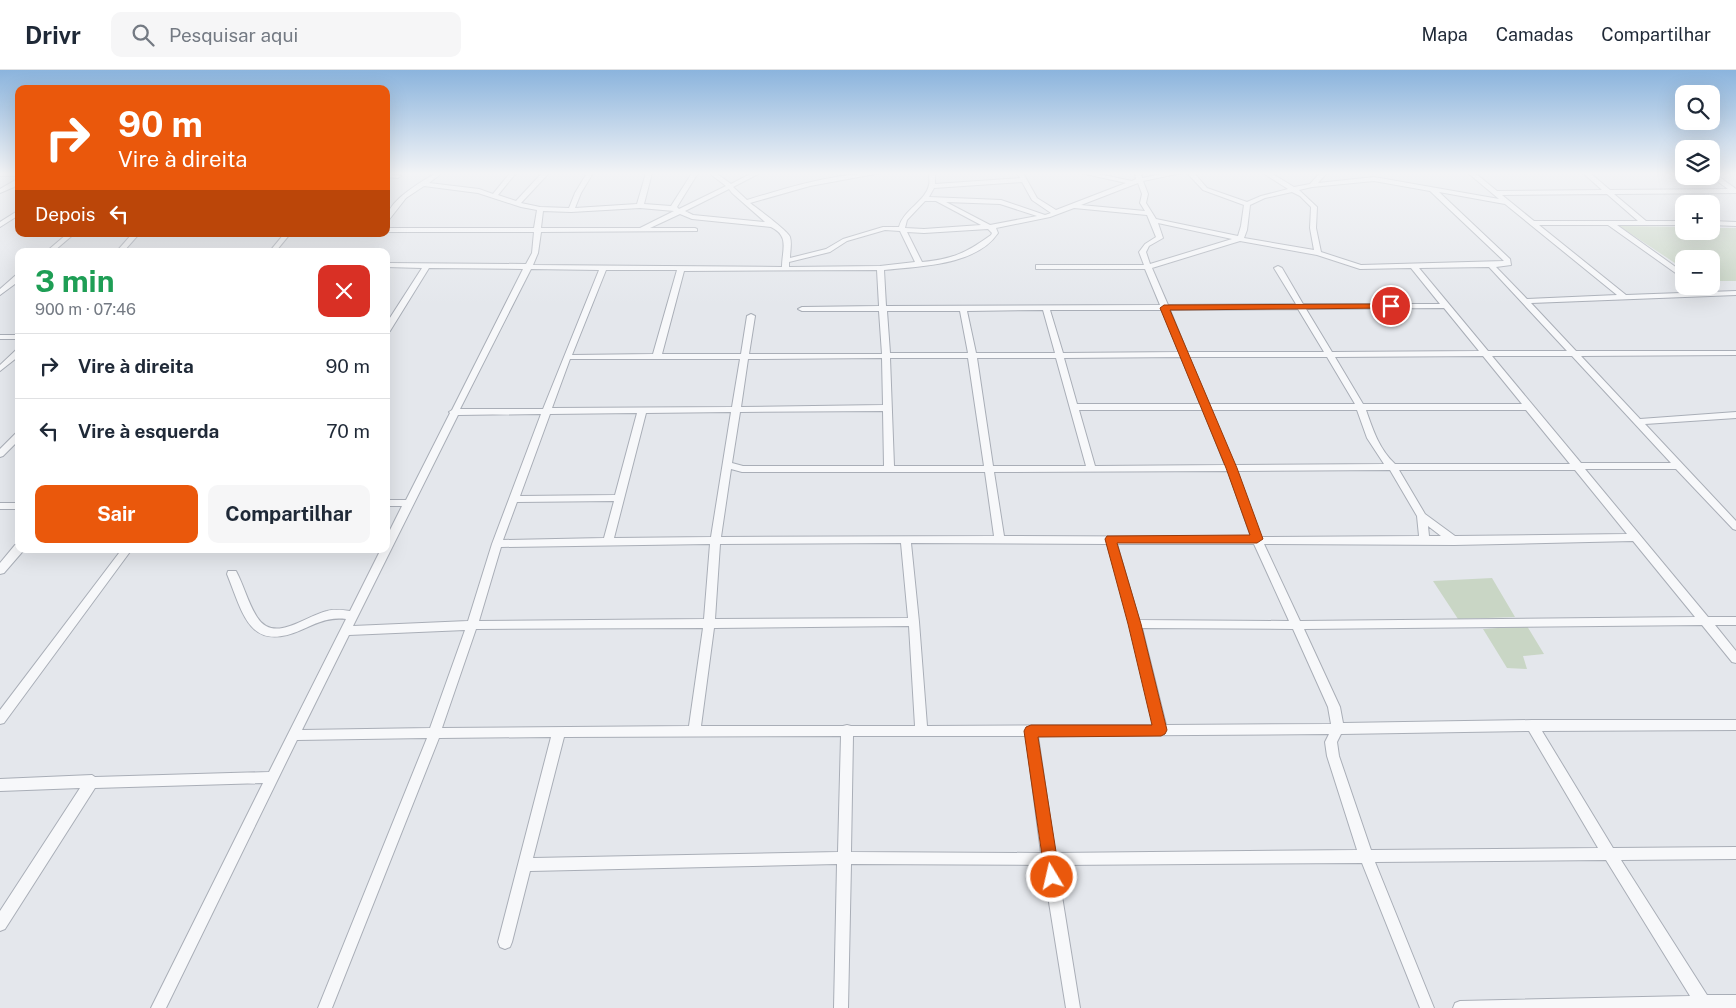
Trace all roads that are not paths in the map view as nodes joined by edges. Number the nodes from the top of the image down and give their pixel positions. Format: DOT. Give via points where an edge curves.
graph roads {
  1 [pos="12,217"];
  2 [pos="539,217"];
  3 [pos="664,217"];
  4 [pos="691,217"];
  5 [pos="763,217"];
  6 [pos="907,217"];
  7 [pos="969,217"];
  8 [pos="1040,217"];
  9 [pos="1151,217"];
  10 [pos="1245,217"];
  11 [pos="1314,217"];
  12 [pos="1462,217"];
  13 [pos="1523,217"];
  14 [pos="1637,217"];
  15 [pos="1610,223"];
  16 [pos="1644,223"];
  17 [pos="1675,223"];
  18 [pos="1720,223"];
  19 [pos="1532,224"];
  20 [pos="1736,224"];
  21 [pos="0,225"];
  22 [pos="772,225"];
  23 [pos="988,227"];
  24 [pos="902,228"];
  25 [pos="390,230"];
  26 [pos="536,230"];
  27 [pos="642,230"];
  28 [pos="695,230"];
  29 [pos="67,237"];
  30 [pos="133,237"];
  31 [pos="285,237"];
  32 [pos="1240,239"];
  33 [pos="54,248"];
  34 [pos="123,248"];
  35 [pos="275,248"];
  36 [pos="1318,253"];
  37 [pos="390,265"];
  38 [pos="427,265"];
  39 [pos="528,265"];
  40 [pos="786,265"];
  41 [pos="920,265"];
  42 [pos="1490,265"];
  43 [pos="604,266"];
  44 [pos="1147,266"];
  45 [pos="1413,266"];
  46 [pos="1039,267"];
  47 [pos="681,268"];
  48 [pos="880,268"];
  49 [pos="1278,268"];
  50 [pos="1675,270"];
  51 [pos="15,281"];
  52 [pos="0,293"];
  53 [pos="1736,293"];
  54 [pos="1720,294"];
  55 [pos="1680,295"];
  56 [pos="1624,297"];
  57 [pos="1524,301"];
  58 [pos="1446,306"];
  59 [pos="883,308"];
  60 [pos="963,308"];
  61 [pos="1046,308"];
  62 [pos="1164,308"];
  63 [pos="1300,308"];
  64 [pos="802,309"];
  65 [pos="751,316"];
  66 [pos="390,325"];
  67 [pos="0,337"];
  68 [pos="15,337"];
  69 [pos="1329,353"];
  70 [pos="1572,353"];
  71 [pos="1736,353"];
  72 [pos="1487,354"];
  73 [pos="972,355"];
  74 [pos="1059,355"];
  75 [pos="1185,355"];
  76 [pos="15,356"];
  77 [pos="657,356"];
  78 [pos="744,356"];
  79 [pos="886,356"];
  80 [pos="567,357"];
  81 [pos="0,369"];
  82 [pos="1205,406"];
  83 [pos="1528,407"];
  84 [pos="887,408"];
  85 [pos="1074,408"];
  86 [pos="1361,408"];
  87 [pos="736,409"];
  88 [pos="642,411"];
  89 [pos="454,412"];
  90 [pos="546,412"];
  91 [pos="1731,416"];
  92 [pos="1637,422"];
  93 [pos="1736,426"];
  94 [pos="15,439"];
  95 [pos="0,454"];
  96 [pos="727,464"];
  97 [pos="1679,466"];
  98 [pos="1578,467"];
  99 [pos="1231,468"];
  100 [pos="1393,468"];
  101 [pos="742,469"];
  102 [pos="989,469"];
  103 [pos="1091,469"];
  104 [pos="889,470"];
  105 [pos="725,475"];
  106 [pos="619,498"];
  107 [pos="514,499"];
  108 [pos="390,503"];
  109 [pos="408,503"];
  110 [pos="0,506"];
  111 [pos="15,506"];
  112 [pos="1422,516"];
  113 [pos="1736,527"];
  114 [pos="1634,537"];
  115 [pos="1111,539"];
  116 [pos="1257,539"];
  117 [pos="390,540"];
  118 [pos="906,540"];
  119 [pos="1000,540"];
  120 [pos="608,541"];
  121 [pos="715,541"];
  122 [pos="1425,541"];
  123 [pos="1454,541"];
  124 [pos="497,544"];
  125 [pos="15,553"];
  126 [pos="124,553"];
  127 [pos="384,553"];
  128 [pos="0,570"];
  129 [pos="232,574"];
  130 [pos="353,615"];
  131 [pos="1736,621"];
  132 [pos="914,622"];
  133 [pos="1704,622"];
  134 [pos="709,624"];
  135 [pos="1135,624"];
  136 [pos="472,625"];
  137 [pos="1296,626"];
  138 [pos="345,631"];
  139 [pos="1736,659"];
  140 [pos="0,719"];
  141 [pos="1532,725"];
  142 [pos="1736,725"];
  143 [pos="1338,728"];
  144 [pos="695,730"];
  145 [pos="847,730"];
  146 [pos="921,730"];
  147 [pos="1161,730"];
  148 [pos="559,731"];
  149 [pos="1031,731"];
  150 [pos="434,732"];
  151 [pos="294,735"];
  152 [pos="272,777"];
  153 [pos="92,781"];
  154 [pos="0,785"];
  155 [pos="1736,852"];
  156 [pos="1610,855"];
  157 [pos="1366,856"];
  158 [pos="846,858"];
  159 [pos="1049,859"];
  160 [pos="525,865"];
  161 [pos="0,924"];
  162 [pos="505,942"];
  163 [pos="1736,1002"];
  164 [pos="1705,1005"];
  165 [pos="158,1008"];
  166 [pos="325,1008"];
  167 [pos="841,1008"];
  168 [pos="1074,1008"];
  169 [pos="1427,1008"];
  170 [pos="1460,1008"];
  1 -- 21 [label="street"];
  2 -- 26 [label="street"];
  3 -- 27 [label="street"];
  4 -- 22 [label="street"];
  5 -- 22 [label="street"];
  6 -- 24 [label="street"];
  7 -- 23 [label="street"];
  8 -- 23 [label="street"];
  9 -- 32 [label="street"];
  9 -- 44 [label="street" via="1160,238 1143,248"];
  10 -- 32 [label="street" via="1246,225"];
  11 -- 36 [label="street"];
  12 -- 42 [label="street" via="1508,260 1508,263"];
  13 -- 19 [label="street"];
  14 -- 16 [label="street"];
  15 -- 16 [label="street"];
  15 -- 19 [label="street"];
  15 -- 50 [label="street"];
  16 -- 17 [label="street"];
  18 -- 20 [label="street"];
  19 -- 56 [label="street"];
  22 -- 40 [label="street" via="785,232"];
  23 -- 24 [label="street" via="924,231"];
  23 -- 41 [label="street" via="993,236 972,252"];
  24 -- 40 [label="street" via="878,229"];
  24 -- 41 [label="street"];
  25 -- 26 [label="street"];
  26 -- 27 [label="street"];
  26 -- 39 [label="street" via="537,245"];
  27 -- 28 [label="street"];
  29 -- 33 [label="street"];
  30 -- 34 [label="street"];
  31 -- 35 [label="street"];
  32 -- 36 [label="street"];
  32 -- 44 [label="street"];
  36 -- 45 [label="street" via="1360,267"];
  37 -- 38 [label="street"];
  38 -- 39 [label="street"];
  38 -- 66 [label="street"];
  39 -- 43 [label="street"];
  39 -- 89 [label="street"];
  40 -- 47 [label="street"];
  40 -- 48 [label="street"];
  41 -- 48 [label="street"];
  42 -- 45 [label="street"];
  42 -- 57 [label="street"];
  43 -- 47 [label="street"];
  43 -- 80 [label="street"];
  44 -- 46 [label="street"];
  44 -- 62 [label="street"];
  45 -- 58 [label="street"];
  47 -- 77 [label="street"];
  48 -- 59 [label="street"];
  49 -- 63 [label="street"];
  51 -- 52 [label="street"];
  53 -- 54 [label="street"];
  55 -- 56 [label="street"];
  56 -- 57 [label="street"];
  57 -- 70 [label="street"];
  58 -- 63 [label="street"];
  58 -- 72 [label="street"];
  59 -- 60 [label="street"];
  59 -- 64 [label="street"];
  59 -- 79 [label="street"];
  60 -- 61 [label="street"];
  60 -- 73 [label="street"];
  61 -- 62 [label="street"];
  61 -- 74 [label="street"];
  62 -- 63 [label="street"];
  62 -- 75 [label="street"];
  63 -- 69 [label="street"];
  65 -- 78 [label="street"];
  67 -- 68 [label="street"];
  69 -- 72 [label="street"];
  69 -- 75 [label="street"];
  69 -- 86 [label="street"];
  70 -- 71 [label="street"];
  70 -- 72 [label="street"];
  70 -- 92 [label="street"];
  72 -- 83 [label="street"];
  73 -- 74 [label="street"];
  73 -- 79 [label="street"];
  73 -- 102 [label="street"];
  74 -- 75 [label="street"];
  74 -- 85 [label="street"];
  75 -- 82 [label="street"];
  76 -- 81 [label="street"];
  77 -- 78 [label="street"];
  77 -- 80 [label="street"];
  78 -- 79 [label="street"];
  78 -- 87 [label="street"];
  79 -- 84 [label="street"];
  80 -- 90 [label="street"];
  82 -- 85 [label="street"];
  82 -- 86 [label="street"];
  82 -- 99 [label="street"];
  83 -- 86 [label="street"];
  83 -- 98 [label="street"];
  84 -- 87 [label="street"];
  84 -- 104 [label="street"];
  85 -- 103 [label="street"];
  86 -- 100 [label="street" via="1371,438"];
  87 -- 88 [label="street"];
  87 -- 96 [label="street"];
  88 -- 90 [label="street"];
  88 -- 106 [label="street"];
  89 -- 90 [label="street"];
  89 -- 109 [label="street"];
  90 -- 107 [label="street"];
  91 -- 92 [label="street"];
  91 -- 93 [label="street"];
  92 -- 97 [label="street"];
  94 -- 95 [label="street"];
  96 -- 101 [label="street"];
  96 -- 105 [label="street"];
  97 -- 98 [label="street"];
  97 -- 113 [label="street"];
  98 -- 100 [label="street"];
  98 -- 114 [label="street"];
  99 -- 100 [label="street"];
  99 -- 103 [label="street"];
  99 -- 116 [label="street"];
  100 -- 112 [label="street"];
  101 -- 104 [label="street"];
  101 -- 105 [label="street"];
  102 -- 103 [label="street"];
  102 -- 104 [label="street"];
  102 -- 119 [label="street"];
  105 -- 121 [label="street"];
  106 -- 107 [label="street"];
  106 -- 120 [label="street"];
  107 -- 124 [label="street"];
  108 -- 109 [label="street"];
  109 -- 117 [label="street"];
  110 -- 111 [label="street"];
  112 -- 122 [label="street"];
  112 -- 123 [label="street"];
  114 -- 123 [label="street"];
  114 -- 133 [label="street"];
  115 -- 116 [label="street"];
  115 -- 119 [label="street"];
  115 -- 135 [label="street"];
  116 -- 122 [label="street"];
  116 -- 137 [label="street"];
  118 -- 119 [label="street"];
  118 -- 121 [label="street"];
  118 -- 132 [label="street"];
  120 -- 121 [label="street"];
  120 -- 124 [label="street"];
  121 -- 134 [label="street"];
  122 -- 123 [label="street"];
  124 -- 136 [label="street"];
  125 -- 128 [label="street"];
  126 -- 140 [label="street"];
  127 -- 130 [label="street"];
  129 -- 130 [label="street" via="253,621 269,634 282,633 327,615"];
  130 -- 138 [label="street"];
  131 -- 133 [label="street"];
  132 -- 134 [label="street"];
  132 -- 146 [label="street"];
  133 -- 137 [label="street"];
  133 -- 139 [label="street"];
  134 -- 136 [label="street"];
  134 -- 144 [label="street"];
  135 -- 137 [label="street"];
  135 -- 147 [label="street"];
  136 -- 138 [label="street"];
  136 -- 150 [label="street"];
  137 -- 143 [label="street" via="1334,707"];
  138 -- 151 [label="street"];
  141 -- 142 [label="street"];
  141 -- 143 [label="street"];
  141 -- 156 [label="street"];
  143 -- 147 [label="street"];
  143 -- 157 [label="street" via="1332,742 1333,756"];
  144 -- 145 [label="street"];
  144 -- 148 [label="street"];
  145 -- 146 [label="street"];
  145 -- 158 [label="street"];
  146 -- 149 [label="street"];
  147 -- 149 [label="street"];
  148 -- 150 [label="street"];
  148 -- 160 [label="street"];
  149 -- 159 [label="street"];
  150 -- 151 [label="street"];
  150 -- 166 [label="street"];
  151 -- 152 [label="street"];
  152 -- 153 [label="street"];
  152 -- 165 [label="street"];
  153 -- 154 [label="street"];
  153 -- 161 [label="street"];
  155 -- 156 [label="street"];
  156 -- 157 [label="street"];
  156 -- 164 [label="street"];
  157 -- 159 [label="street"];
  157 -- 169 [label="street"];
  158 -- 159 [label="street"];
  158 -- 160 [label="street"];
  158 -- 167 [label="street"];
  159 -- 168 [label="street"];
  160 -- 162 [label="street"];
  163 -- 164 [label="street"];
  164 -- 170 [label="street"];
}
